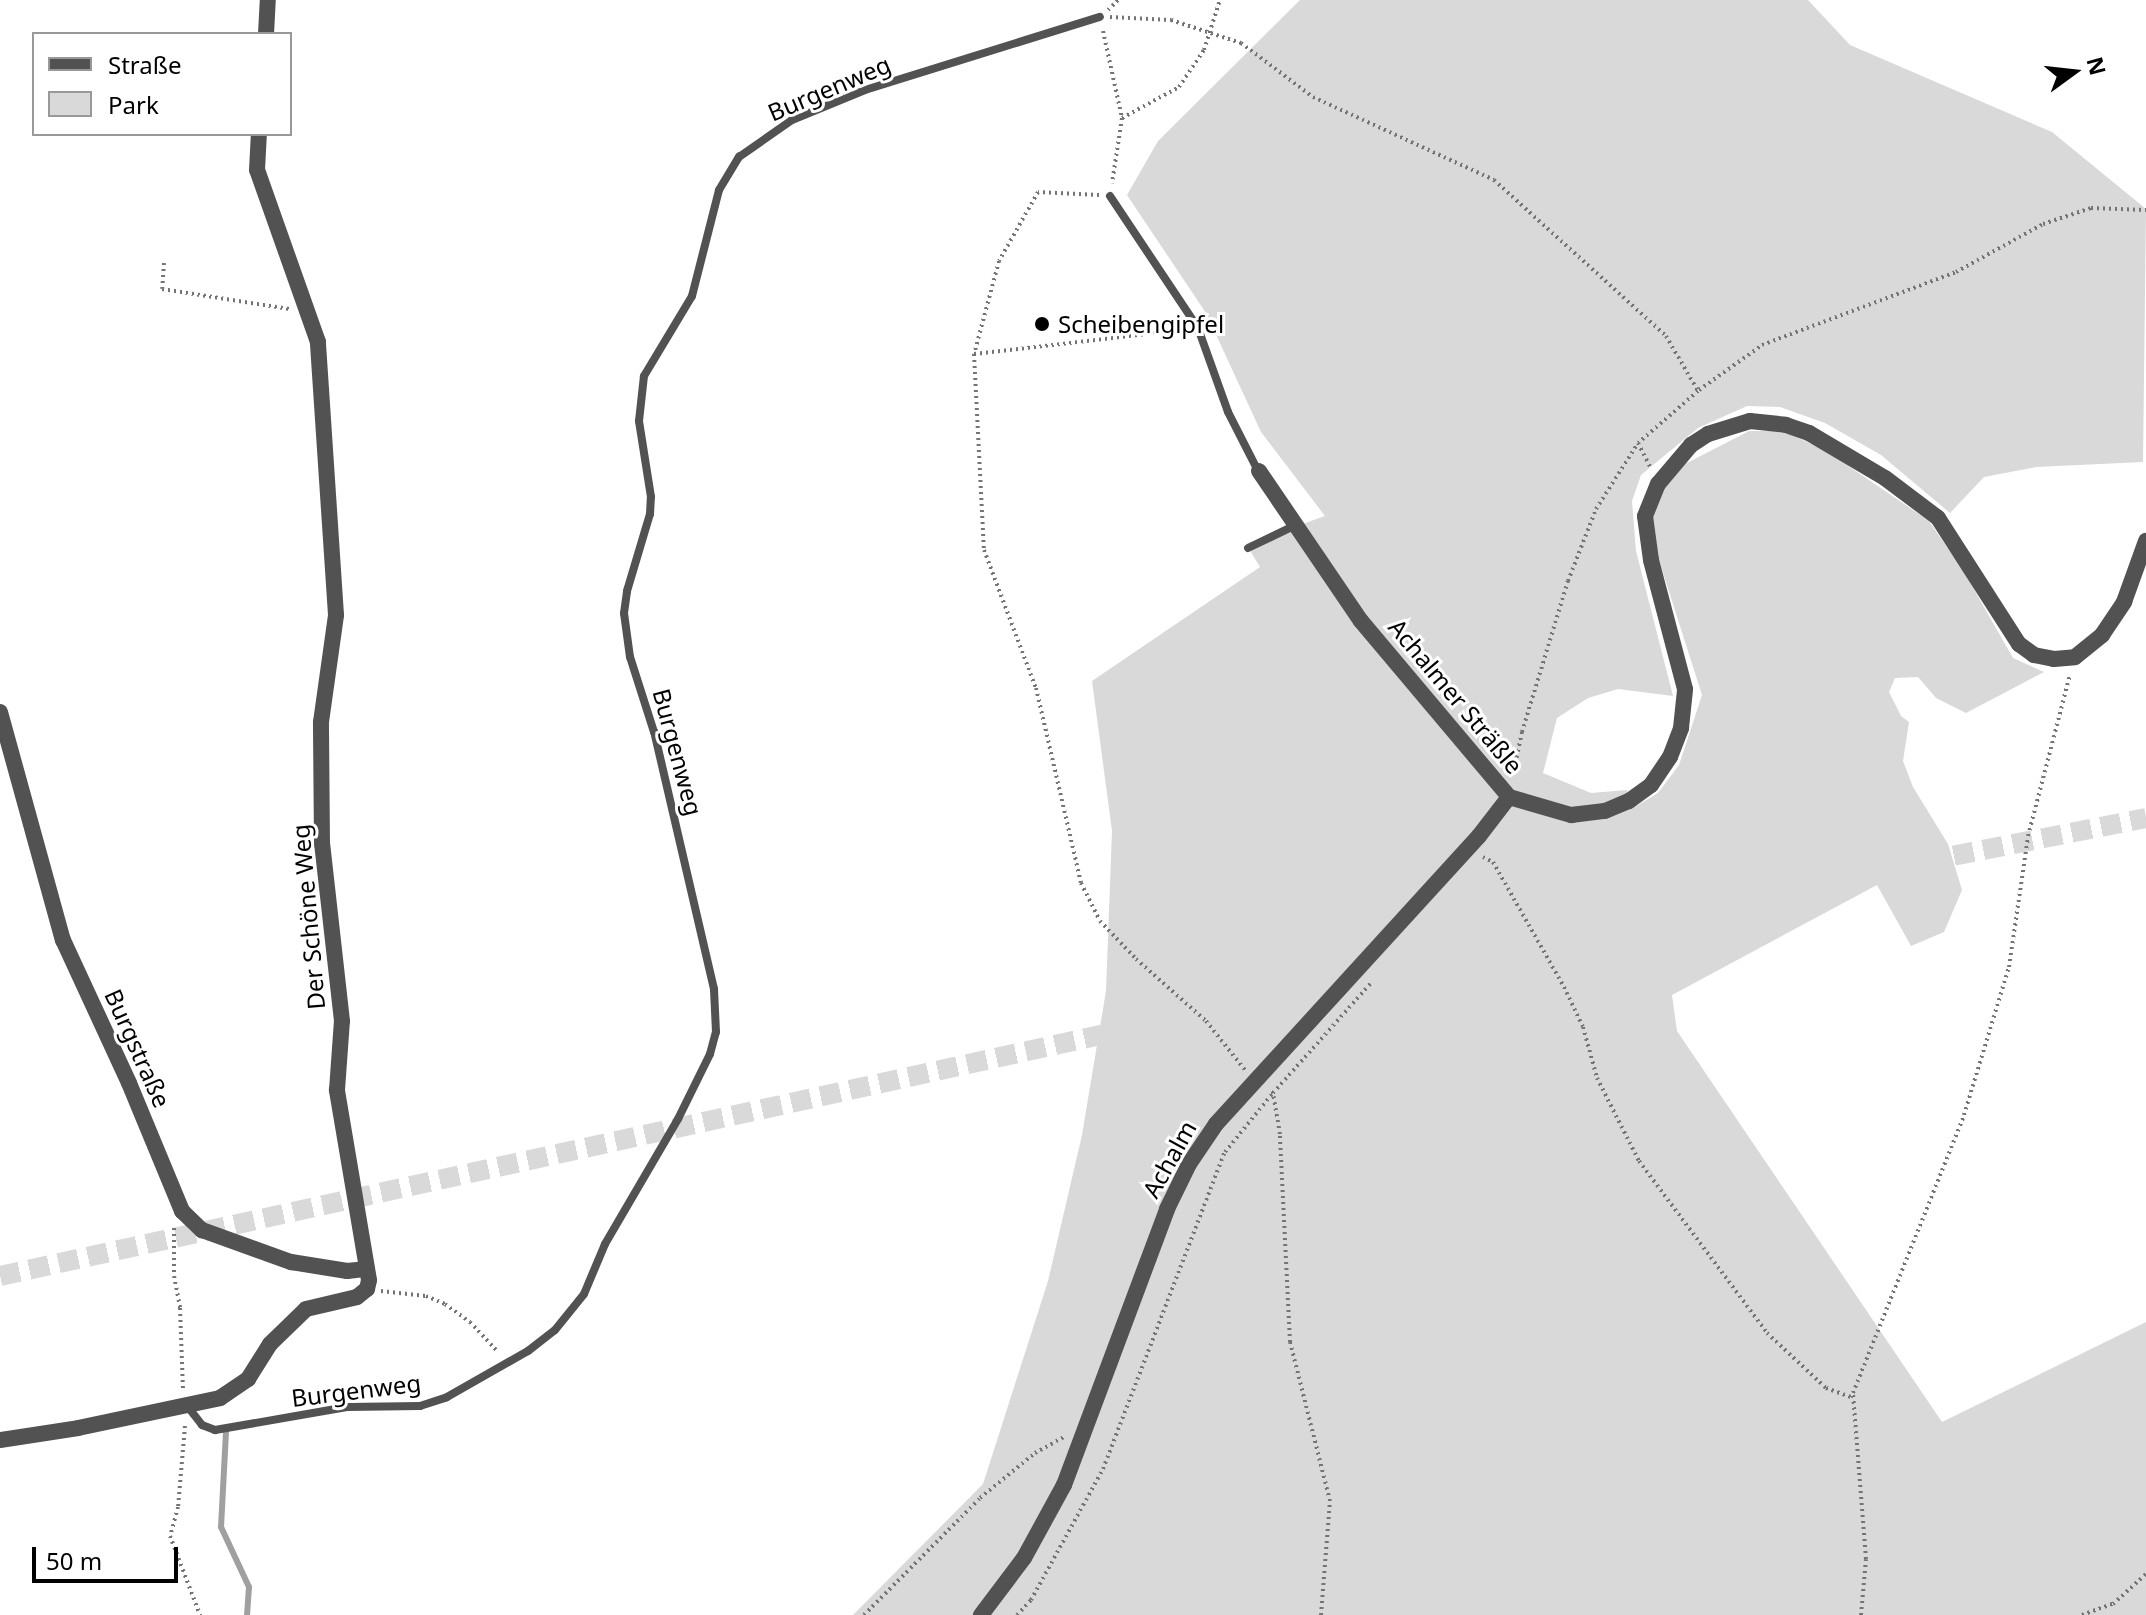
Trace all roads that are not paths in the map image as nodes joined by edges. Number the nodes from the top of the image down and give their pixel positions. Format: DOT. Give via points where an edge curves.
graph roads {
  1 [pos="268,0"];
  2 [pos="1100,17"];
  3 [pos="266,32"];
  4 [pos="259,136"];
  5 [pos="1110,196"];
  6 [pos="1259,471"];
  7 [pos="1294,526"];
  8 [pos="2146,541"];
  9 [pos="1248,548"];
  10 [pos="0,712"];
  11 [pos="1509,797"];
  12 [pos="367,1269"];
  13 [pos="188,1407"];
  14 [pos="0,1440"];
  15 [pos="981,1615"];
  1 -- 3 [label="street"];
  2 -- 13 [label="lane, Burgenweg" via="865,90 792,120 739,157 719,190 692,296 644,376 639,421 650,514 624,613 630,657 654,732 714,989 716,1032 685,1106 605,1244 584,1294 555,1330 528,1351 447,1397 420,1406 347,1407 215,1430 202,1425"];
  4 -- 12 [label="street, Der Schöne Weg" via="257,170 318,342 336,615 321,722 322,844 342,1021 337,1090"];
  5 -- 6 [label="lane" via="1198,328 1228,412"];
  6 -- 7 [label="street, Achalmer Sträßle"];
  7 -- 9 [label="lane"];
  7 -- 11 [label="street, Achalmer Sträßle" via="1361,621"];
  8 -- 11 [label="street, Achalmer Sträßle" via="2124,602 2102,635 2075,657 2034,655 2019,644 1938,518 1885,478 1786,425 1750,421 1708,434 1691,445 1658,484 1645,516 1685,689 1681,728 1670,757 1651,785 1605,811 1571,815"];
  10 -- 12 [label="street, Burgstraße" via="63,940 182,1211 202,1230 265,1254 347,1271"];
  11 -- 15 [label="street, Achalm" via="1216,1124 1189,1164 1167,1209 1064,1485 1024,1558"];
  12 -- 13 [label="street" via="367,1291 306,1309 270,1344 248,1379 220,1398"];
  13 -- 14 [label="street"];
}
